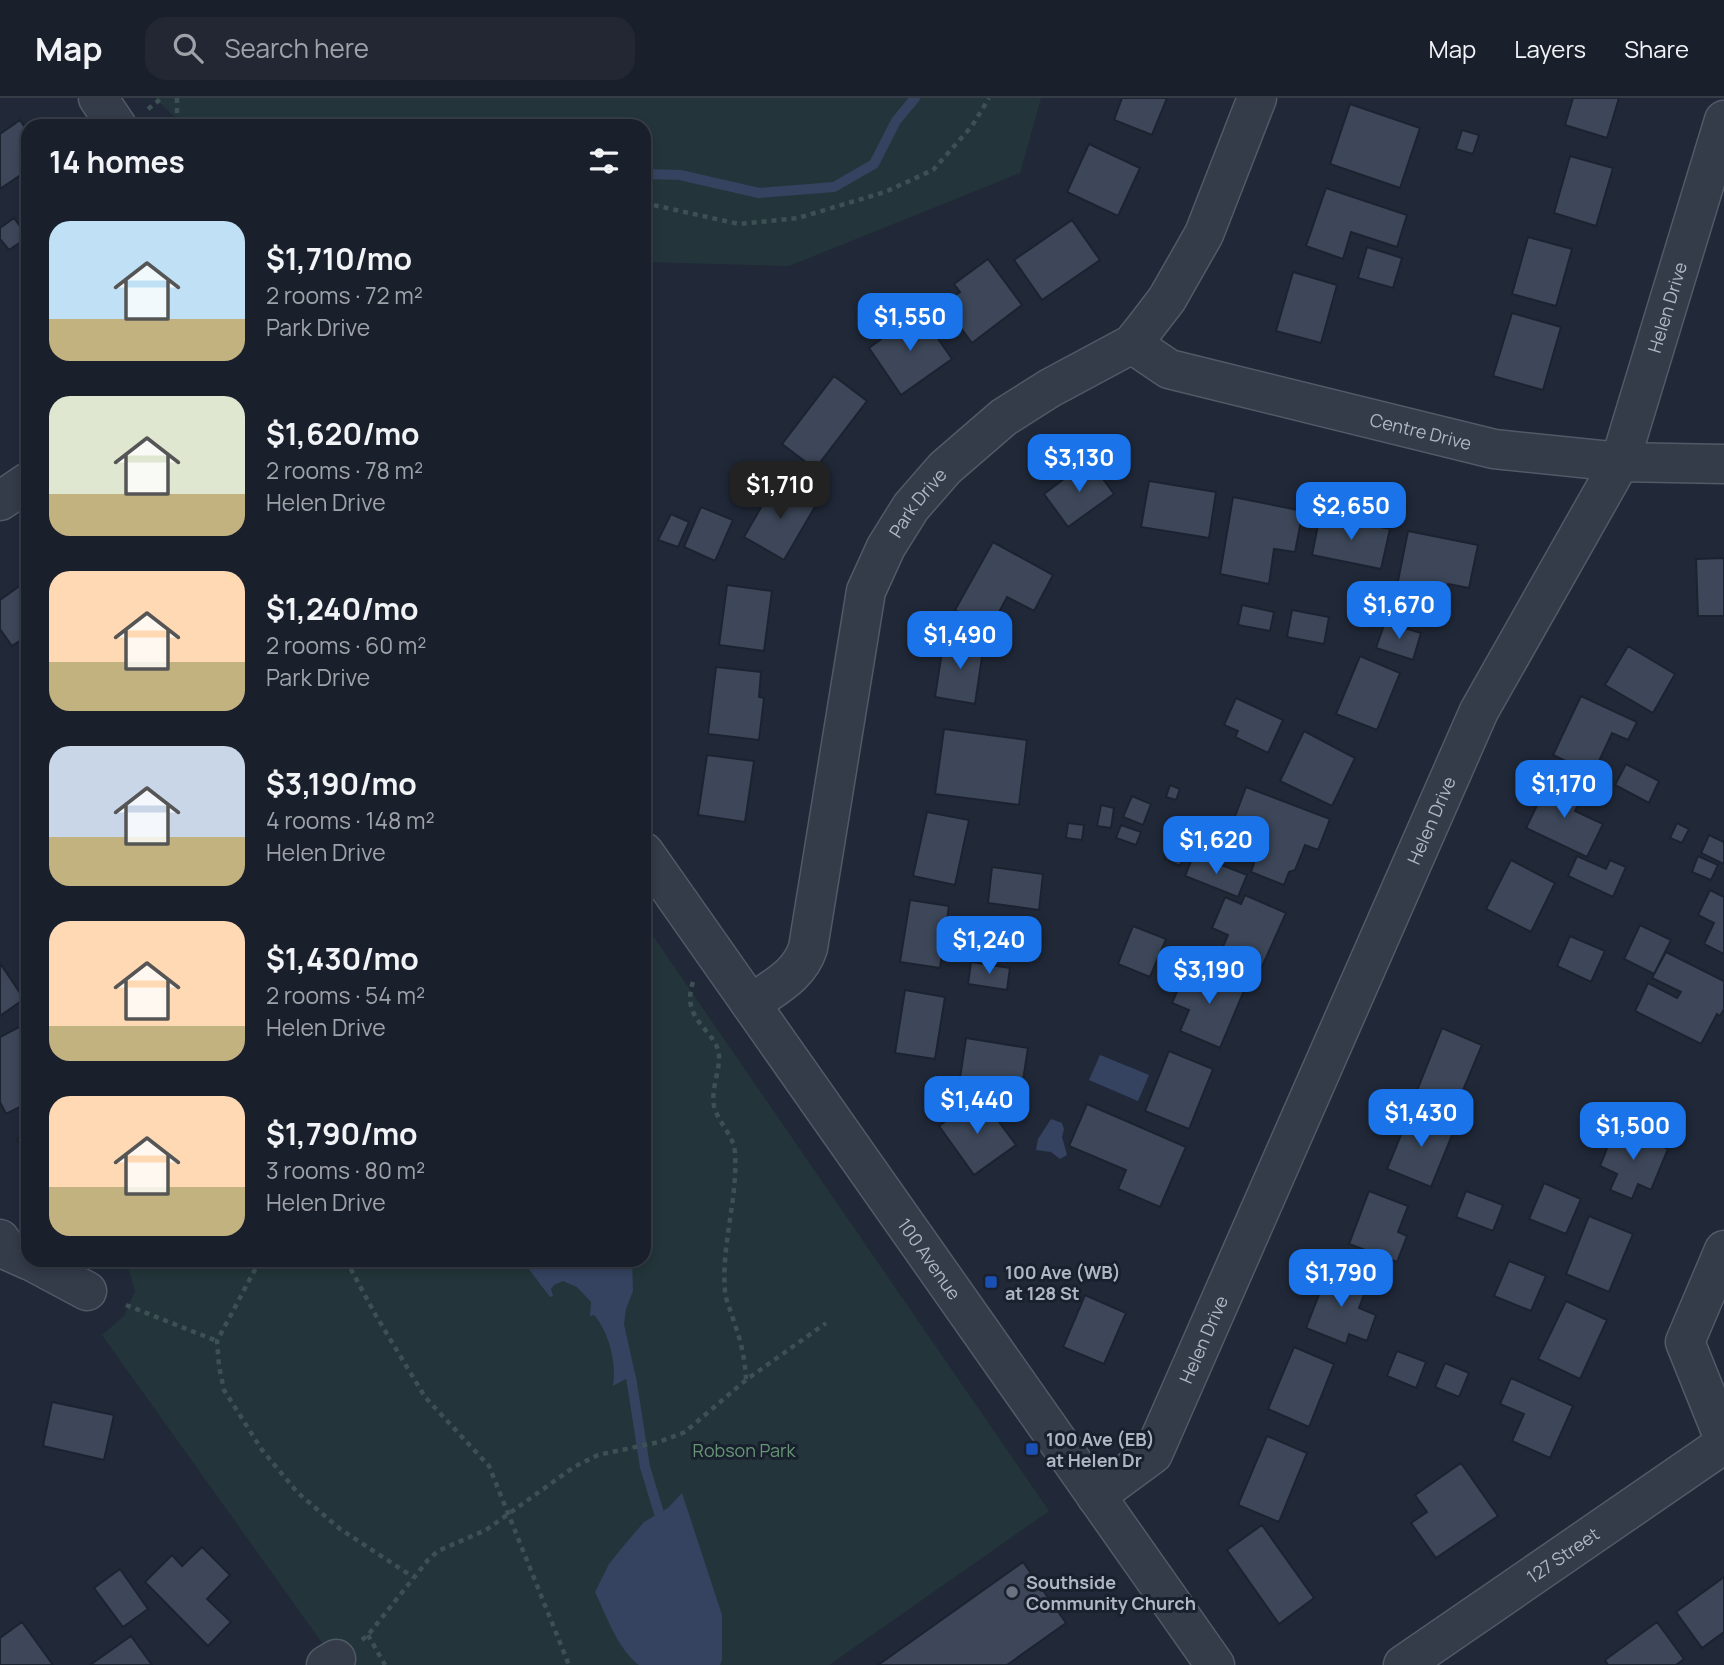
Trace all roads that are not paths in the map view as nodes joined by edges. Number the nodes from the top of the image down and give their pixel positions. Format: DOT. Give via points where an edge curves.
graph roads {
  1 [pos="98,98"];
  2 [pos="1257,98"];
  3 [pos="132,118"];
  4 [pos="1724,120"];
  5 [pos="1132,344"];
  6 [pos="1620,462"];
  7 [pos="1724,464"];
  8 [pos="21,487"];
  9 [pos="0,501"];
  10 [pos="651,862"];
  11 [pos="751,1004"];
  12 [pos="0,1239"];
  13 [pos="1724,1250"];
  14 [pos="21,1257"];
  15 [pos="42,1267"];
  16 [pos="87,1290"];
  17 [pos="1724,1439"];
  18 [pos="1724,1444"];
  19 [pos="1096,1496"];
  20 [pos="1215,1665"];
  21 [pos="1403,1665"];
  1 -- 3 [label="street"];
  2 -- 5 [label="street, Park Drive" via="1204,234 1167,299"];
  4 -- 6 [label="street, Helen Drive"];
  5 -- 6 [label="street, Centre Drive" via="1169,369 1494,449"];
  5 -- 11 [label="street, Park Drive" via="1024,404 974,440 926,487 886,547 866,591 808,948 794,972"];
  6 -- 7 [label="street, Centre Drive"];
  6 -- 19 [label="street, Helen Drive" via="1479,711 1153,1454"];
  8 -- 9 [label="street"];
  10 -- 11 [label="street, 100 Avenue"];
  11 -- 19 [label="street, 100 Avenue"];
  12 -- 14 [label="street" via="8,1251"];
  13 -- 17 [label="street" via="1685,1342"];
  15 -- 16 [label="street"];
  18 -- 21 [label="street, 127 Street"];
  19 -- 20 [label="street, 100 Avenue"];
}
